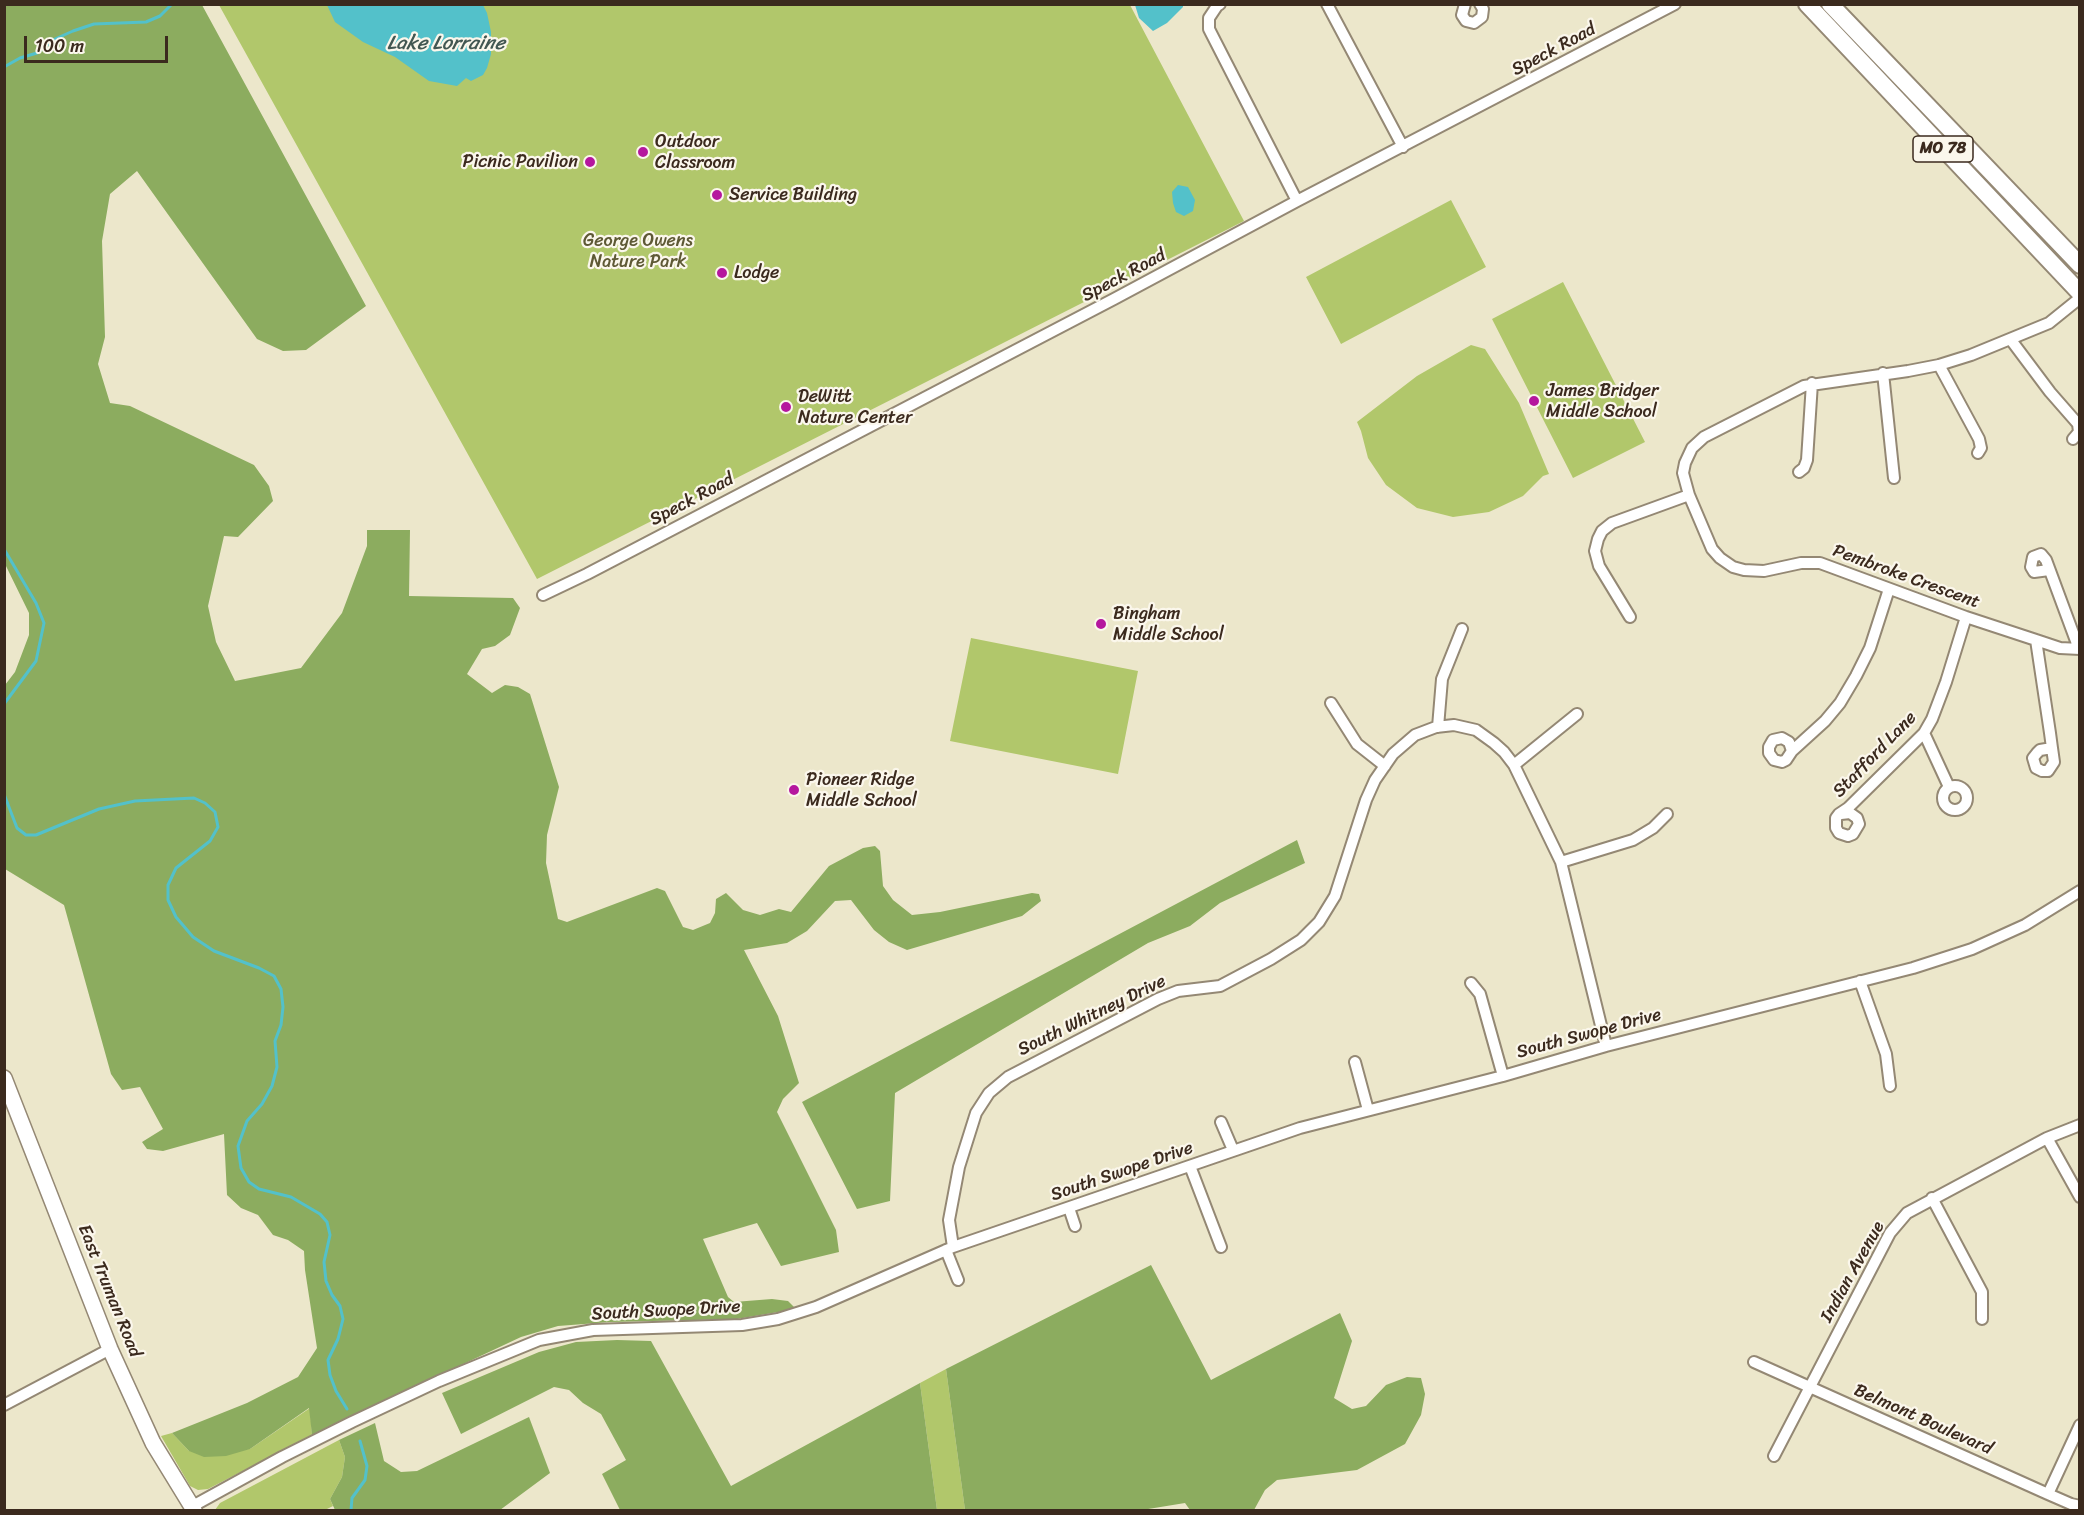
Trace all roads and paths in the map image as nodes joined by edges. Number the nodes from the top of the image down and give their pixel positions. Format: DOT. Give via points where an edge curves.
graph roads {
  1 [pos="1220,4"];
  2 [pos="1326,4"];
  3 [pos="1465,4"];
  4 [pos="1480,4"];
  5 [pos="1675,4"];
  6 [pos="1807,4"];
  7 [pos="1830,4"];
  8 [pos="1403,147"];
  9 [pos="1297,201"];
  10 [pos="2079,265"];
  11 [pos="2079,296"];
  12 [pos="2011,340"];
  13 [pos="1939,365"];
  14 [pos="1883,374"];
  15 [pos="1812,383"];
  16 [pos="2073,439"];
  17 [pos="1978,453"];
  18 [pos="1799,472"];
  19 [pos="1894,478"];
  20 [pos="1689,495"];
  21 [pos="2049,570"];
  22 [pos="1889,590"];
  23 [pos="543,595"];
  24 [pos="1630,617"];
  25 [pos="1966,617"];
  26 [pos="1462,630"];
  27 [pos="2036,640"];
  28 [pos="2079,649"];
  29 [pos="1331,703"];
  30 [pos="1577,714"];
  31 [pos="1438,726"];
  32 [pos="1924,733"];
  33 [pos="2052,748"];
  34 [pos="1792,751"];
  35 [pos="1514,765"];
  36 [pos="1385,766"];
  37 [pos="1949,787"];
  38 [pos="1667,814"];
  39 [pos="1841,814"];
  40 [pos="1561,862"];
  41 [pos="2078,897"];
  42 [pos="1860,981"];
  43 [pos="1471,983"];
  44 [pos="1606,1046"];
  45 [pos="1354,1062"];
  46 [pos="1503,1076"];
  47 [pos="5,1080"];
  48 [pos="1890,1086"];
  49 [pos="1368,1110"];
  50 [pos="1221,1122"];
  51 [pos="2079,1125"];
  52 [pos="2047,1137"];
  53 [pos="1233,1150"];
  54 [pos="1190,1166"];
  55 [pos="2079,1197"];
  56 [pos="1932,1198"];
  57 [pos="1069,1208"];
  58 [pos="1075,1226"];
  59 [pos="1221,1246"];
  60 [pos="950,1249"];
  61 [pos="958,1280"];
  62 [pos="1982,1319"];
  63 [pos="110,1349"];
  64 [pos="1754,1362"];
  65 [pos="1810,1388"];
  66 [pos="4,1405"];
  67 [pos="2079,1425"];
  68 [pos="1774,1456"];
  69 [pos="2048,1494"];
  70 [pos="2079,1506"];
  71 [pos="193,1509"];
  1 -- 9 [label="street" via="1209,18 1209,29"];
  2 -- 8 [label="street"];
  3 -- 4 [label="street" via="1461,11 1464,19 1474,23 1482,17"];
  5 -- 8 [label="street, Speck Road"];
  6 -- 11 [label="main road, MO 78"];
  7 -- 10 [label="main road, MO 78"];
  8 -- 9 [label="street, Speck Road"];
  9 -- 23 [label="street, Speck Road"];
  11 -- 12 [label="street, Pembroke Crescent" via="2049,322"];
  12 -- 13 [label="street, Pembroke Crescent"];
  12 -- 16 [label="street" via="2078,424 2079,432"];
  13 -- 14 [label="street, Pembroke Crescent"];
  13 -- 17 [label="street" via="1979,439"];
  14 -- 15 [label="street, Pembroke Crescent"];
  14 -- 19 [label="street"];
  15 -- 18 [label="street" via="1807,460"];
  15 -- 20 [label="street, Pembroke Crescent" via="1704,437 1692,448 1685,463 1683,473"];
  20 -- 22 [label="street, Pembroke Crescent" via="1712,549 1733,567 1764,571 1820,563"];
  20 -- 24 [label="street" via="1612,523 1598,539 1595,551 1599,566"];
  21 -- 28 [label="street"];
  22 -- 25 [label="street, Pembroke Crescent"];
  22 -- 34 [label="street" via="1870,648 1840,703"];
  25 -- 27 [label="street, Pembroke Crescent"];
  25 -- 32 [label="street, Stafford Lane" via="1946,682"];
  26 -- 31 [label="street" via="1442,679"];
  27 -- 28 [label="street, Pembroke Crescent"];
  27 -- 33 [label="street"];
  29 -- 36 [label="street" via="1357,744"];
  30 -- 35 [label="street"];
  31 -- 35 [label="street, South Whitney Drive" via="1476,730 1499,747"];
  31 -- 36 [label="street, South Whitney Drive" via="1415,735"];
  32 -- 37 [label="street"];
  32 -- 39 [label="street, Stafford Lane"];
  35 -- 40 [label="street, South Whitney Drive"];
  36 -- 60 [label="street, South Whitney Drive" via="1366,800 1335,896 1319,922 1301,940 1220,986 1158,999 1008,1077 989,1093 976,1113 959,1167 949,1220"];
  38 -- 40 [label="street" via="1633,840"];
  40 -- 44 [label="street, South Whitney Drive"];
  41 -- 42 [label="street, South Swope Drive" via="1972,949"];
  42 -- 44 [label="street, South Swope Drive"];
  42 -- 48 [label="street" via="1886,1054"];
  43 -- 46 [label="street" via="1480,994"];
  44 -- 46 [label="street, South Swope Drive"];
  45 -- 49 [label="street"];
  46 -- 49 [label="street, South Swope Drive"];
  47 -- 63 [label="main road, East Truman Road"];
  49 -- 53 [label="street, South Swope Drive"];
  50 -- 53 [label="street"];
  51 -- 52 [label="street, Indian Avenue"];
  52 -- 55 [label="street"];
  52 -- 56 [label="street, Indian Avenue"];
  53 -- 54 [label="street, South Swope Drive"];
  54 -- 57 [label="street, South Swope Drive"];
  54 -- 59 [label="street"];
  56 -- 62 [label="street" via="1982,1292"];
  56 -- 65 [label="street, Indian Avenue" via="1907,1213 1890,1233"];
  57 -- 58 [label="street"];
  57 -- 60 [label="street, South Swope Drive"];
  60 -- 61 [label="street, South Whitney Drive"];
  60 -- 71 [label="street, South Swope Drive" via="816,1307 778,1319 741,1325 593,1330 539,1340 352,1422"];
  63 -- 66 [label="street"];
  63 -- 71 [label="main road, East Truman Road" via="153,1443"];
  64 -- 65 [label="street, Belmont Boulevard"];
  65 -- 68 [label="street, Indian Avenue"];
  65 -- 69 [label="street, Belmont Boulevard"];
  67 -- 69 [label="street"];
  69 -- 70 [label="street, Belmont Boulevard"];
}
